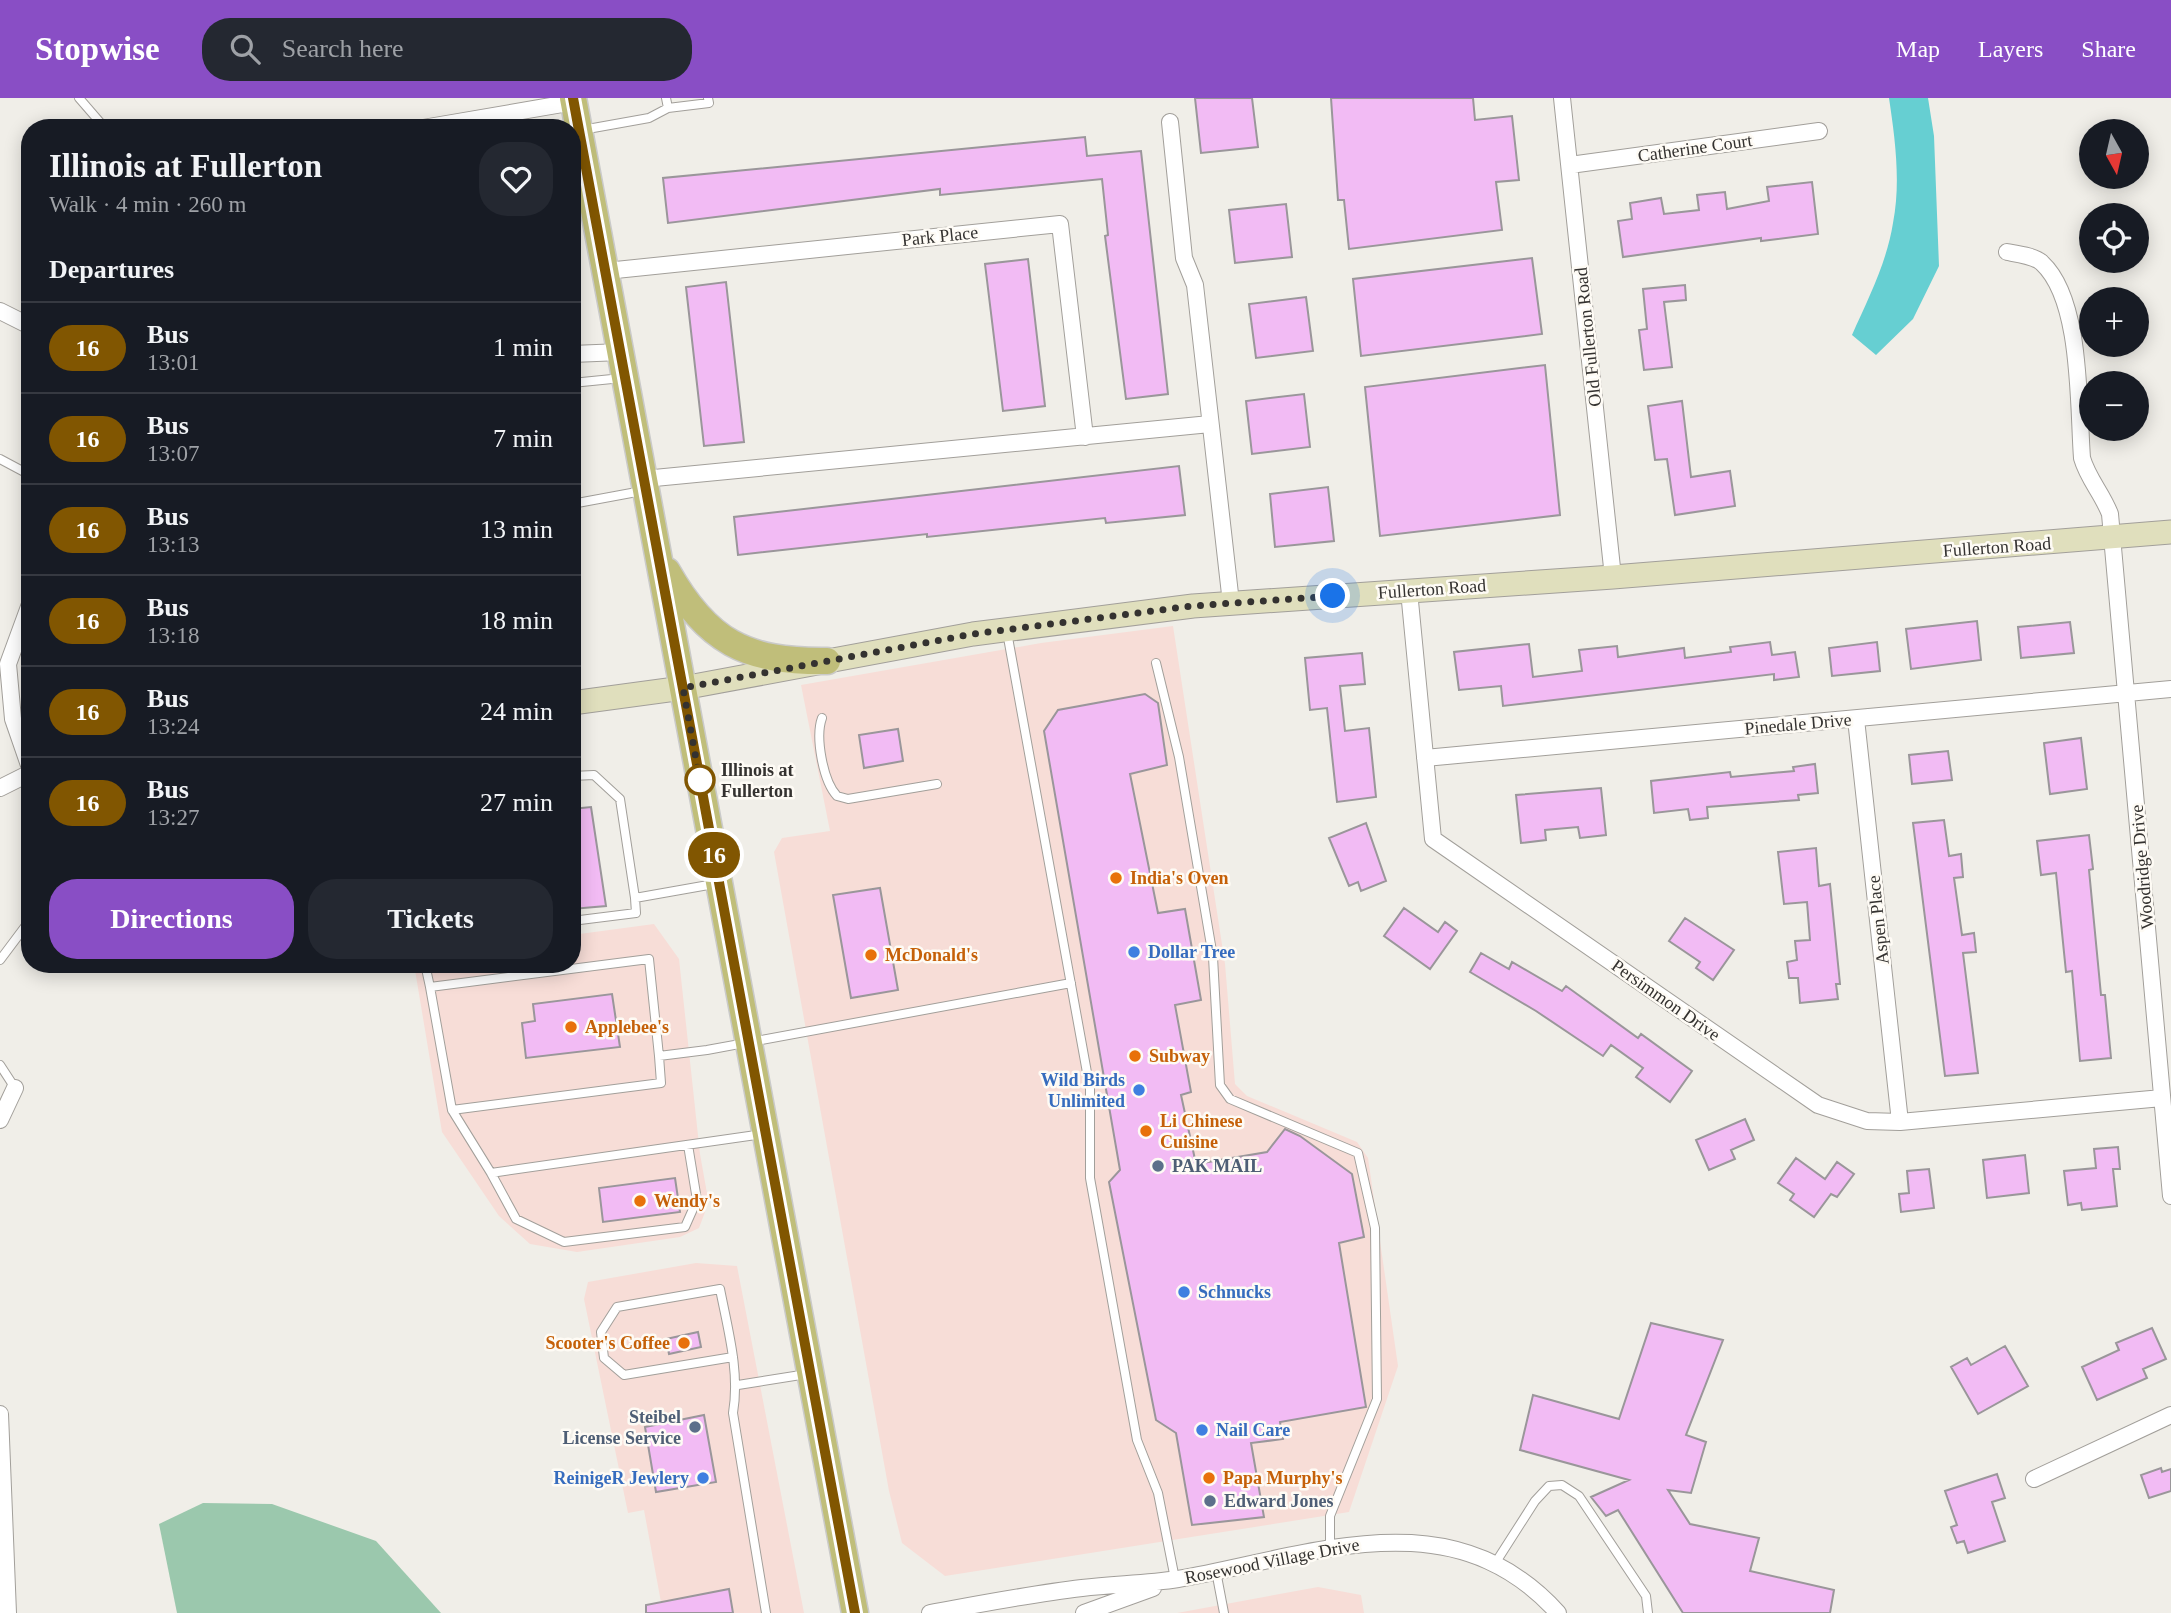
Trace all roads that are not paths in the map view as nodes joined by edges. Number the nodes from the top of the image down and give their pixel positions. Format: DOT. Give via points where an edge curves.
graph roads {
  1 [pos="79,98"];
  2 [pos="666,98"];
  3 [pos="708,98"];
  4 [pos="1562,98"];
  5 [pos="573,100"];
  6 [pos="667,108"];
  7 [pos="97,119"];
  8 [pos="471,119"];
  9 [pos="577,119"];
  10 [pos="1170,122"];
  11 [pos="581,131"];
  12 [pos="1819,131"];
  13 [pos="581,141"];
  14 [pos="1570,165"];
  15 [pos="2007,252"];
  16 [pos="606,271"];
  17 [pos="0,311"];
  18 [pos="21,322"];
  19 [pos="621,352"];
  20 [pos="581,354"];
  21 [pos="625,378"];
  22 [pos="581,382"];
  23 [pos="1210,425"];
  24 [pos="1085,437"];
  25 [pos="0,459"];
  26 [pos="21,470"];
  27 [pos="645,484"];
  28 [pos="581,502"];
  29 [pos="2171,532"];
  30 [pos="2113,538"];
  31 [pos="658,554"];
  32 [pos="1613,577"];
  33 [pos="1409,591"];
  34 [pos="1231,603"];
  35 [pos="21,624"];
  36 [pos="1007,629"];
  37 [pos="827,661"];
  38 [pos="4,663"];
  39 [pos="1156,663"];
  40 [pos="683,688"];
  41 [pos="2171,689"];
  42 [pos="2126,693"];
  43 [pos="581,702"];
  44 [pos="822,718"];
  45 [pos="1856,719"];
  46 [pos="21,743"];
  47 [pos="1425,758"];
  48 [pos="21,776"];
  49 [pos="581,776"];
  50 [pos="937,785"];
  51 [pos="0,788"];
  52 [pos="719,883"];
  53 [pos="635,898"];
  54 [pos="581,920"];
  55 [pos="21,932"];
  56 [pos="0,960"];
  57 [pos="581,968"];
  58 [pos="427,973"];
  59 [pos="539,973"];
  60 [pos="1071,984"];
  61 [pos="429,987"];
  62 [pos="749,1042"];
  63 [pos="659,1055"];
  64 [pos="0,1065"];
  65 [pos="15,1087"];
  66 [pos="2162,1098"];
  67 [pos="452,1110"];
  68 [pos="0,1120"];
  69 [pos="1900,1122"];
  70 [pos="766,1133"];
  71 [pos="688,1145"];
  72 [pos="491,1174"];
  73 [pos="2171,1196"];
  74 [pos="733,1357"];
  75 [pos="810,1373"];
  76 [pos="738,1385"];
  77 [pos="0,1414"];
  78 [pos="2171,1415"];
  79 [pos="2034,1479"];
  80 [pos="1330,1548"];
  81 [pos="1496,1562"];
  82 [pos="1216,1571"];
  83 [pos="3,1578"];
  84 [pos="1175,1579"];
  85 [pos="8,1613"];
  86 [pos="766,1613"];
  87 [pos="855,1613"];
  88 [pos="930,1613"];
  89 [pos="1084,1613"];
  90 [pos="1224,1613"];
  91 [pos="1558,1613"];
  92 [pos="1648,1613"];
  1 -- 7 [label="lane"];
  2 -- 6 [label="lane"];
  3 -- 6 [label="lane" via="709,103"];
  4 -- 14 [label="street, Old Fullerton Road"];
  5 -- 8 [label="street"];
  5 -- 9 [label="main road"];
  6 -- 11 [label="lane" via="649,118"];
  10 -- 23 [label="street" via="1184,258 1195,285"];
  12 -- 14 [label="street, Catherine Court"];
  13 -- 16 [label="main road"];
  14 -- 32 [label="street, Old Fullerton Road"];
  15 -- 30 [label="street, Woodridge Drive" via="2040,260 2060,283 2070,313 2082,458 2088,477 2103,494"];
  16 -- 19 [label="main road"];
  16 -- 24 [label="street, Park Place" via="1060,224"];
  17 -- 18 [label="street"];
  19 -- 20 [label="street"];
  19 -- 21 [label="main road"];
  21 -- 22 [label="lane"];
  21 -- 27 [label="main road"];
  23 -- 24 [label="street"];
  23 -- 34 [label="street"];
  24 -- 27 [label="street"];
  25 -- 26 [label="lane"];
  27 -- 28 [label="lane"];
  27 -- 31 [label="main road"];
  29 -- 30 [label="street, Fullerton Road"];
  30 -- 32 [label="street, Fullerton Road"];
  30 -- 42 [label="street, Woodridge Drive"];
  31 -- 37 [label="main road" via="682,598 727,643 788,662"];
  31 -- 40 [label="main road"];
  32 -- 33 [label="street, Fullerton Road"];
  33 -- 34 [label="street, Fullerton Road"];
  33 -- 47 [label="street, Persimmon Drive"];
  34 -- 36 [label="street, Fullerton Road"];
  35 -- 38 [label="street"];
  36 -- 37 [label="street, Fullerton Road"];
  36 -- 60 [label="lane"];
  37 -- 40 [label="street, Fullerton Road"];
  38 -- 46 [label="street"];
  39 -- 80 [label="lane" via="1180,757 1213,957 1220,1085 1230,1099 1358,1153 1375,1228 1377,1399 1330,1516"];
  40 -- 43 [label="street, Fullerton Road"];
  40 -- 52 [label="main road"];
  41 -- 42 [label="street, Pinedale Drive"];
  42 -- 45 [label="street, Pinedale Drive"];
  42 -- 66 [label="street, Woodridge Drive"];
  44 -- 50 [label="lane" via="820,735 827,774 837,796 848,799"];
  45 -- 47 [label="street, Pinedale Drive"];
  45 -- 69 [label="street, Aspen Place"];
  47 -- 69 [label="street, Persimmon Drive" via="1433,839 1818,1105 1867,1121"];
  48 -- 51 [label="street"];
  49 -- 53 [label="lane" via="594,775 620,799"];
  52 -- 53 [label="lane"];
  52 -- 62 [label="main road"];
  53 -- 54 [label="lane" via="636,913"];
  55 -- 56 [label="lane"];
  57 -- 63 [label="lane" via="649,959"];
  58 -- 61 [label="lane"];
  59 -- 61 [label="lane"];
  60 -- 62 [label="lane"];
  60 -- 84 [label="lane" via="1090,1089 1092,1190 1137,1440 1158,1493"];
  61 -- 67 [label="lane"];
  62 -- 63 [label="lane"];
  62 -- 70 [label="main road"];
  63 -- 67 [label="lane" via="661,1083"];
  64 -- 65 [label="lane"];
  65 -- 68 [label="street"];
  66 -- 69 [label="street, Persimmon Drive"];
  66 -- 73 [label="street, Woodridge Drive"];
  67 -- 72 [label="lane"];
  70 -- 71 [label="lane"];
  70 -- 75 [label="main road"];
  71 -- 72 [label="lane"];
  71 -- 72 [label="lane" via="697,1200 685,1227 633,1235 564,1242 516,1219"];
  74 -- 74 [label="lane" via="624,1375 604,1358 601,1332 617,1307 720,1289"];
  74 -- 76 [label="lane"];
  75 -- 76 [label="lane"];
  75 -- 87 [label="main road"];
  76 -- 86 [label="lane" via="733,1413"];
  77 -- 83 [label="street"];
  78 -- 79 [label="street"];
  80 -- 81 [label="street, Rosewood Village Drive" via="1388,1541 1432,1544"];
  80 -- 82 [label="street, Rosewood Village Drive"];
  81 -- 91 [label="street, Rosewood Village Drive" via="1525,1581"];
  81 -- 92 [label="lane" via="1535,1501 1549,1486 1562,1485 1579,1496 1646,1595"];
  82 -- 84 [label="street, Rosewood Village Drive"];
  82 -- 90 [label="lane"];
  83 -- 85 [label="street"];
  84 -- 88 [label="street, Rosewood Village Drive" via="1081,1588"];
  84 -- 89 [label="street, Rosewood Village Drive"];
}
